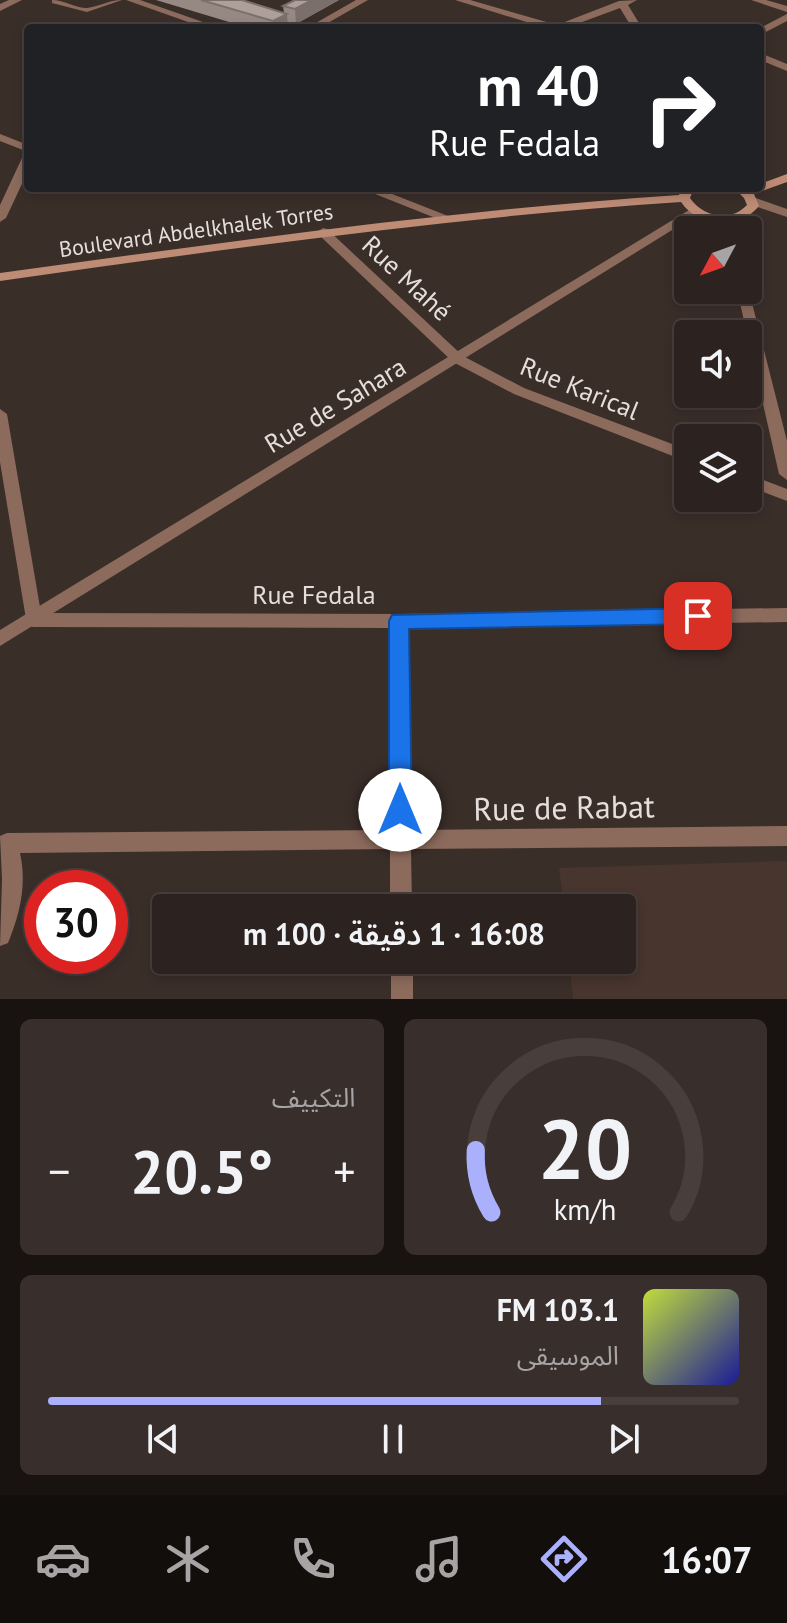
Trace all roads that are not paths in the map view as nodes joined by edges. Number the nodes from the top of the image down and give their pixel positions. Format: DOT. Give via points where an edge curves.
graph roads {
  1 [pos="17,0"];
  2 [pos="118,0"];
  3 [pos="131,0"];
  4 [pos="363,0"];
  5 [pos="460,0"];
  6 [pos="586,0"];
  7 [pos="756,0"];
  8 [pos="55,1"];
  9 [pos="627,2"];
  10 [pos="0,8"];
  11 [pos="607,8"];
  12 [pos="787,9"];
  13 [pos="787,17"];
  14 [pos="203,24"];
  15 [pos="319,24"];
  16 [pos="543,24"];
  17 [pos="567,24"];
  18 [pos="635,24"];
  19 [pos="764,30"];
  20 [pos="764,58"];
  21 [pos="787,68"];
  22 [pos="0,137"];
  23 [pos="24,147"];
  24 [pos="24,167"];
  25 [pos="787,178"];
  26 [pos="764,187"];
  27 [pos="377,192"];
  28 [pos="746,194"];
  29 [pos="688,199"];
  30 [pos="787,213"];
  31 [pos="715,216"];
  32 [pos="744,216"];
  33 [pos="0,218"];
  34 [pos="447,218"];
  35 [pos="323,232"];
  36 [pos="0,277"];
  37 [pos="747,304"];
  38 [pos="458,359"];
  39 [pos="0,414"];
  40 [pos="674,451"];
  41 [pos="4,460"];
  42 [pos="787,474"];
  43 [pos="762,485"];
  44 [pos="787,495"];
  45 [pos="787,615"];
  46 [pos="33,620"];
  47 [pos="399,621"];
  48 [pos="0,639"];
  49 [pos="787,836"];
  50 [pos="3,840"];
  51 [pos="401,842"];
  52 [pos="401,894"];
  53 [pos="0,935"];
  54 [pos="402,974"];
  55 [pos="402,999"];
  1 -- 10 [label="street"];
  2 -- 8 [label="lane" via="87,10"];
  3 -- 14 [label="street"];
  4 -- 15 [label="street"];
  5 -- 16 [label="street"];
  6 -- 11 [label="street"];
  7 -- 12 [label="street"];
  9 -- 11 [label="street"];
  9 -- 18 [label="street"];
  11 -- 17 [label="street"];
  13 -- 19 [label="street"];
  20 -- 21 [label="street"];
  22 -- 23 [label="street"];
  24 -- 33 [label="street"];
  25 -- 26 [label="main road"];
  27 -- 34 [label="street"];
  28 -- 30 [label="street"];
  28 -- 32 [label="main road"];
  29 -- 31 [label="main road, Boulevard Abdelkhalek Torres"];
  29 -- 34 [label="main road, Boulevard Abdelkhalek Torres"];
  29 -- 38 [label="street, Rue de Sahara"];
  34 -- 35 [label="main road, Boulevard Abdelkhalek Torres"];
  35 -- 36 [label="main road, Boulevard Abdelkhalek Torres"];
  35 -- 38 [label="street, Rue Mahé"];
  37 -- 42 [label="street"];
  38 -- 40 [label="street, Rue Karical" via="519,391"];
  38 -- 46 [label="street, Rue de Sahara"];
  39 -- 41 [label="street"];
  41 -- 46 [label="street"];
  43 -- 44 [label="street"];
  45 -- 47 [label="street, Rue Fedala"];
  46 -- 47 [label="street, Rue Fedala"];
  46 -- 48 [label="street, Rue de Sahara"];
  47 -- 51 [label="street"];
  49 -- 51 [label="street, Rue de Rabat"];
  50 -- 51 [label="street, Rue de Rabat"];
  50 -- 53 [label="street" via="14,869 14,894"];
  51 -- 52 [label="street"];
  54 -- 55 [label="street"];
}
